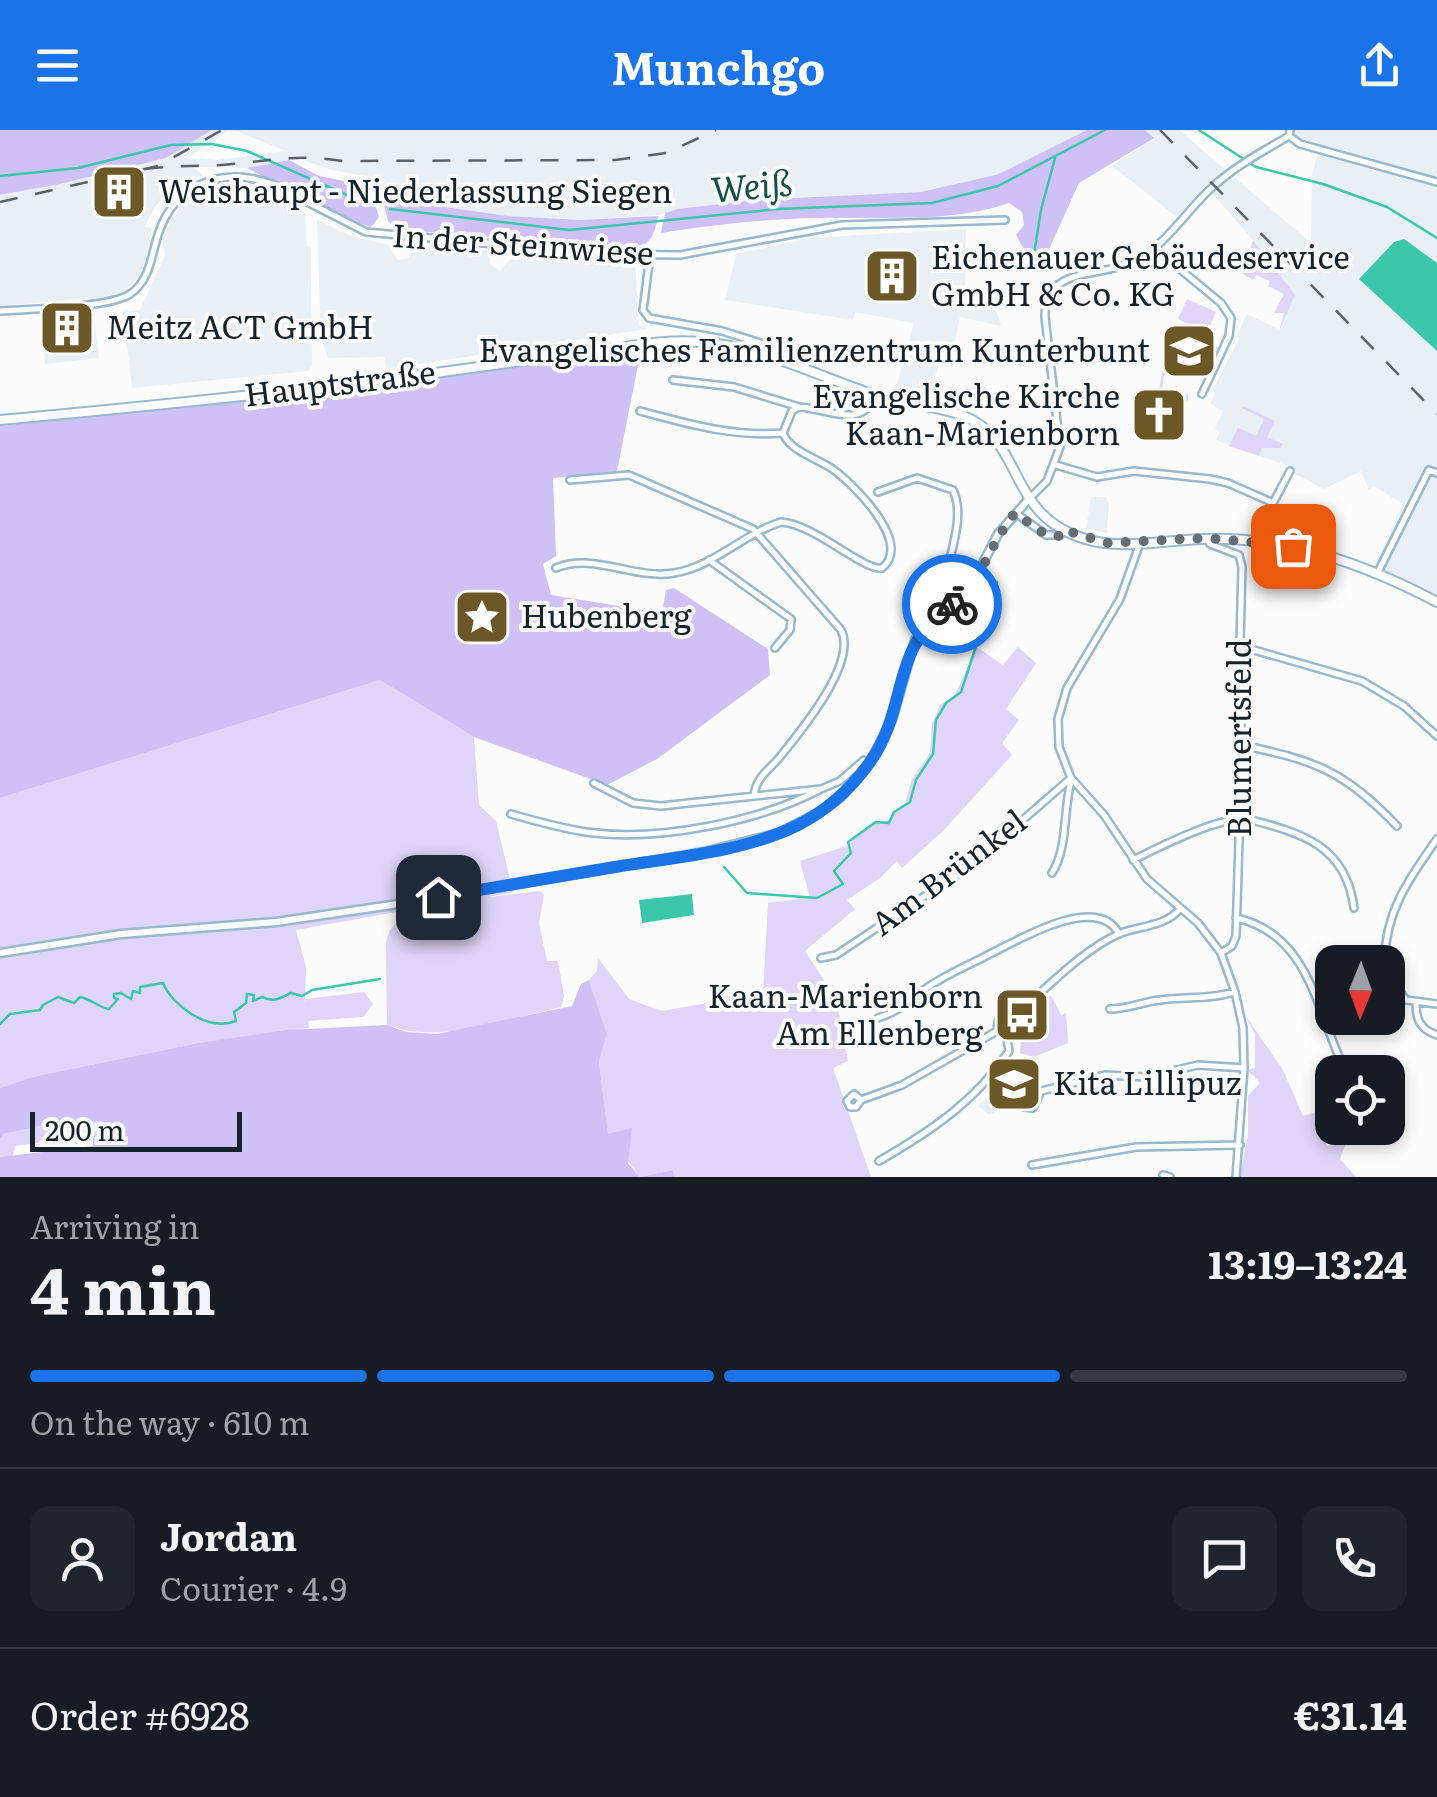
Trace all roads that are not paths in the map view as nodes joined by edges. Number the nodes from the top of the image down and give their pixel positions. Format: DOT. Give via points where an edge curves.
graph roads {
  1 [pos="1289,133"];
  2 [pos="1437,182"];
  3 [pos="1006,220"];
  4 [pos="1153,247"];
  5 [pos="650,255"];
  6 [pos="0,311"];
  7 [pos="791,364"];
  8 [pos="673,380"];
  9 [pos="1202,394"];
  10 [pos="876,395"];
  11 [pos="799,408"];
  12 [pos="640,411"];
  13 [pos="0,420"];
  14 [pos="783,433"];
  15 [pos="1056,465"];
  16 [pos="1290,471"];
  17 [pos="1437,473"];
  18 [pos="570,480"];
  19 [pos="878,492"];
  20 [pos="1028,500"];
  21 [pos="1273,503"];
  22 [pos="1015,513"];
  23 [pos="1065,530"];
  24 [pos="758,533"];
  25 [pos="1206,538"];
  26 [pos="1254,540"];
  27 [pos="1140,543"];
  28 [pos="709,560"];
  29 [pos="556,568"];
  30 [pos="1378,574"];
  31 [pos="1437,602"];
  32 [pos="946,608"];
  33 [pos="1240,646"];
  34 [pos="775,648"];
  35 [pos="1437,736"];
  36 [pos="1242,745"];
  37 [pos="870,762"];
  38 [pos="1072,778"];
  39 [pos="594,783"];
  40 [pos="821,789"];
  41 [pos="754,796"];
  42 [pos="511,814"];
  43 [pos="1240,818"];
  44 [pos="1397,826"];
  45 [pos="1437,839"];
  46 [pos="1133,860"];
  47 [pos="1052,873"];
  48 [pos="1354,908"];
  49 [pos="1180,910"];
  50 [pos="1236,918"];
  51 [pos="1120,934"];
  52 [pos="1386,945"];
  53 [pos="0,953"];
  54 [pos="1221,953"];
  55 [pos="821,958"];
  56 [pos="1235,992"];
  57 [pos="1405,998"];
  58 [pos="1416,1004"];
  59 [pos="1437,1004"];
  60 [pos="1110,1009"];
  61 [pos="878,1018"];
  62 [pos="1008,1022"];
  63 [pos="997,1031"];
  64 [pos="1006,1033"];
  65 [pos="1437,1036"];
  66 [pos="1339,1055"];
  67 [pos="1244,1068"];
  68 [pos="1040,1092"];
  69 [pos="861,1100"];
  70 [pos="1240,1145"];
  71 [pos="879,1160"];
  72 [pos="1032,1165"];
  73 [pos="1236,1177"];
  1 -- 2 [label="street" via="1300,144"];
  1 -- 4 [label="street" via="1210,189"];
  3 -- 5 [label="street, In der Steinwiese" via="842,225"];
  4 -- 9 [label="street" via="1231,318"];
  4 -- 15 [label="street" via="1132,262 1066,279 1048,295 1045,317 1061,433"];
  5 -- 6 [label="street, In der Steinwiese" via="383,236 255,178 224,176 200,183 174,204 147,273 132,293 109,302"];
  5 -- 7 [label="street" via="643,310 649,318 767,344"];
  7 -- 10 [label="main road, Hauptstraße"];
  7 -- 13 [label="main road, Hauptstraße" via="747,349 678,341"];
  8 -- 11 [label="street" via="734,386"];
  10 -- 11 [label="street" via="856,415"];
  10 -- 20 [label="main road, Hauptstraße" via="986,427"];
  11 -- 14 [label="street"];
  12 -- 14 [label="street" via="714,431"];
  14 -- 24 [label="street" via="870,505 888,535 891,557 874,569 790,523"];
  15 -- 20 [label="street"];
  15 -- 21 [label="street" via="1097,477 1134,471 1210,479"];
  16 -- 21 [label="street"];
  17 -- 30 [label="street" via="1429,470"];
  18 -- 24 [label="street" via="629,475"];
  19 -- 32 [label="street" via="916,478 953,490 957,518"];
  20 -- 22 [label="street"];
  20 -- 23 [label="main road, Hauptstraße"];
  21 -- 26 [label="street"];
  22 -- 23 [label="street" via="1046,535"];
  22 -- 32 [label="street" via="969,590"];
  23 -- 27 [label="main road, Hauptstraße" via="1095,542"];
  24 -- 28 [label="street"];
  24 -- 41 [label="street" via="840,630 846,646 833,682 760,776"];
  25 -- 26 [label="main road, Hauptstraße"];
  25 -- 27 [label="main road, Hauptstraße"];
  25 -- 33 [label="street, Blumertsfeld" via="1240,555"];
  26 -- 30 [label="main road, Hauptstraße"];
  27 -- 38 [label="street" via="1120,599 1060,705 1060,747"];
  28 -- 29 [label="street" via="664,575 579,562"];
  28 -- 34 [label="street" via="786,614 792,626"];
  30 -- 31 [label="main road, Hauptstraße"];
  32 -- 37 [label="street" via="915,640 892,720"];
  33 -- 35 [label="street" via="1362,681"];
  33 -- 36 [label="street, Blumertsfeld"];
  36 -- 43 [label="street, Blumertsfeld"];
  36 -- 44 [label="street" via="1338,774"];
  37 -- 40 [label="street"];
  37 -- 53 [label="street" via="820,812 755,840 412,902"];
  38 -- 46 [label="street"];
  38 -- 47 [label="street"];
  38 -- 55 [label="street, Am Brünkel" via="970,866 836,955"];
  39 -- 41 [label="street" via="643,805"];
  40 -- 41 [label="street"];
  40 -- 42 [label="street" via="762,812 669,831 587,832"];
  43 -- 46 [label="street"];
  43 -- 48 [label="street" via="1318,844 1340,868"];
  43 -- 50 [label="street, Blumertsfeld"];
  45 -- 52 [label="street" via="1396,903"];
  46 -- 49 [label="street"];
  49 -- 51 [label="street"];
  49 -- 54 [label="street"];
  50 -- 54 [label="street, Blumertsfeld" via="1234,942"];
  50 -- 66 [label="street" via="1294,952"];
  51 -- 61 [label="street" via="1106,919 1048,924"];
  51 -- 62 [label="street"];
  54 -- 56 [label="street"];
  56 -- 60 [label="street"];
  56 -- 67 [label="street"];
  57 -- 58 [label="street"];
  58 -- 59 [label="street"];
  58 -- 65 [label="street" via="1423,1028"];
  62 -- 63 [label="street" via="998,1021"];
  62 -- 64 [label="street"];
  63 -- 64 [label="street"];
  63 -- 69 [label="street" via="902,1085"];
  64 -- 71 [label="street" via="1009,1050 977,1093"];
  67 -- 68 [label="street" via="1104,1075"];
  67 -- 70 [label="street"];
  70 -- 72 [label="street" via="1136,1147"];
  70 -- 73 [label="street"];
}
